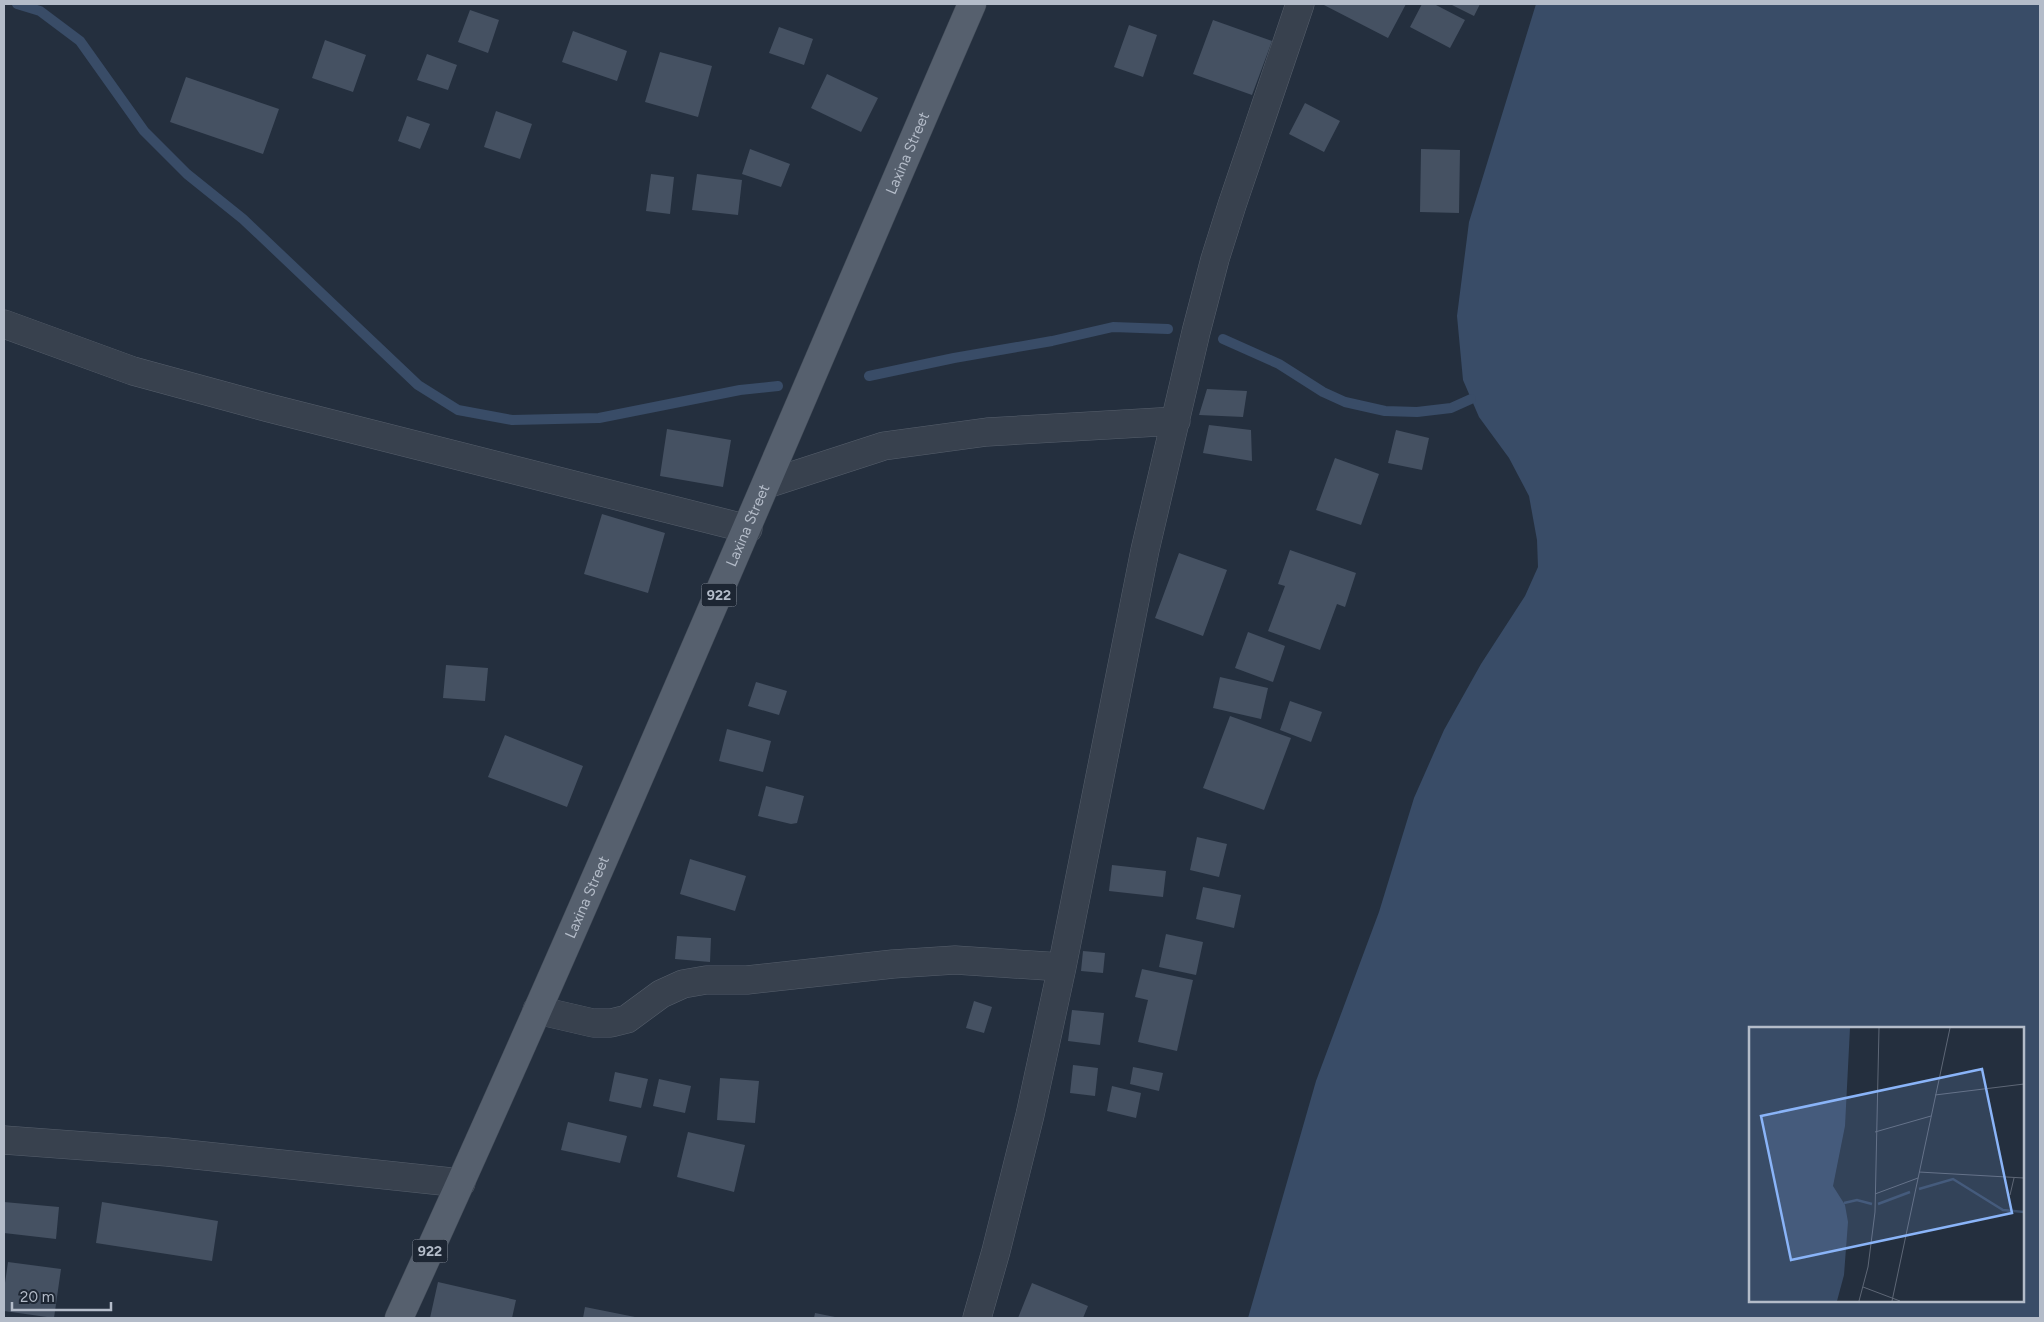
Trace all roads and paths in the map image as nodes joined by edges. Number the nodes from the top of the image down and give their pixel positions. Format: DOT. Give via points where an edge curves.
graph roads {
  1 [pos="972,4"];
  2 [pos="1300,4"];
  3 [pos="4,324"];
  4 [pos="1176,421"];
  5 [pos="767,484"];
  6 [pos="748,529"];
  7 [pos="1062,967"];
  8 [pos="537,1010"];
  9 [pos="4,1140"];
  10 [pos="461,1183"];
  11 [pos="399,1318"];
  12 [pos="977,1318"];
  1 -- 5 [label="main road, Laxina Street / 922"];
  2 -- 4 [label="street" via="1215,259"];
  3 -- 6 [label="street" via="133,371"];
  4 -- 5 [label="street" via="987,432 884,446"];
  4 -- 7 [label="street" via="1145,550"];
  5 -- 6 [label="main road, Laxina Street / 922"];
  6 -- 8 [label="main road, Laxina Street / 922"];
  7 -- 8 [label="street" via="955,960 747,980 706,980 668,990 627,1018 611,1024"];
  7 -- 12 [label="street" via="1027,1124"];
  8 -- 10 [label="main road, Laxina Street / 922"];
  9 -- 10 [label="street" via="167,1152"];
  10 -- 11 [label="main road, 922"];
}
